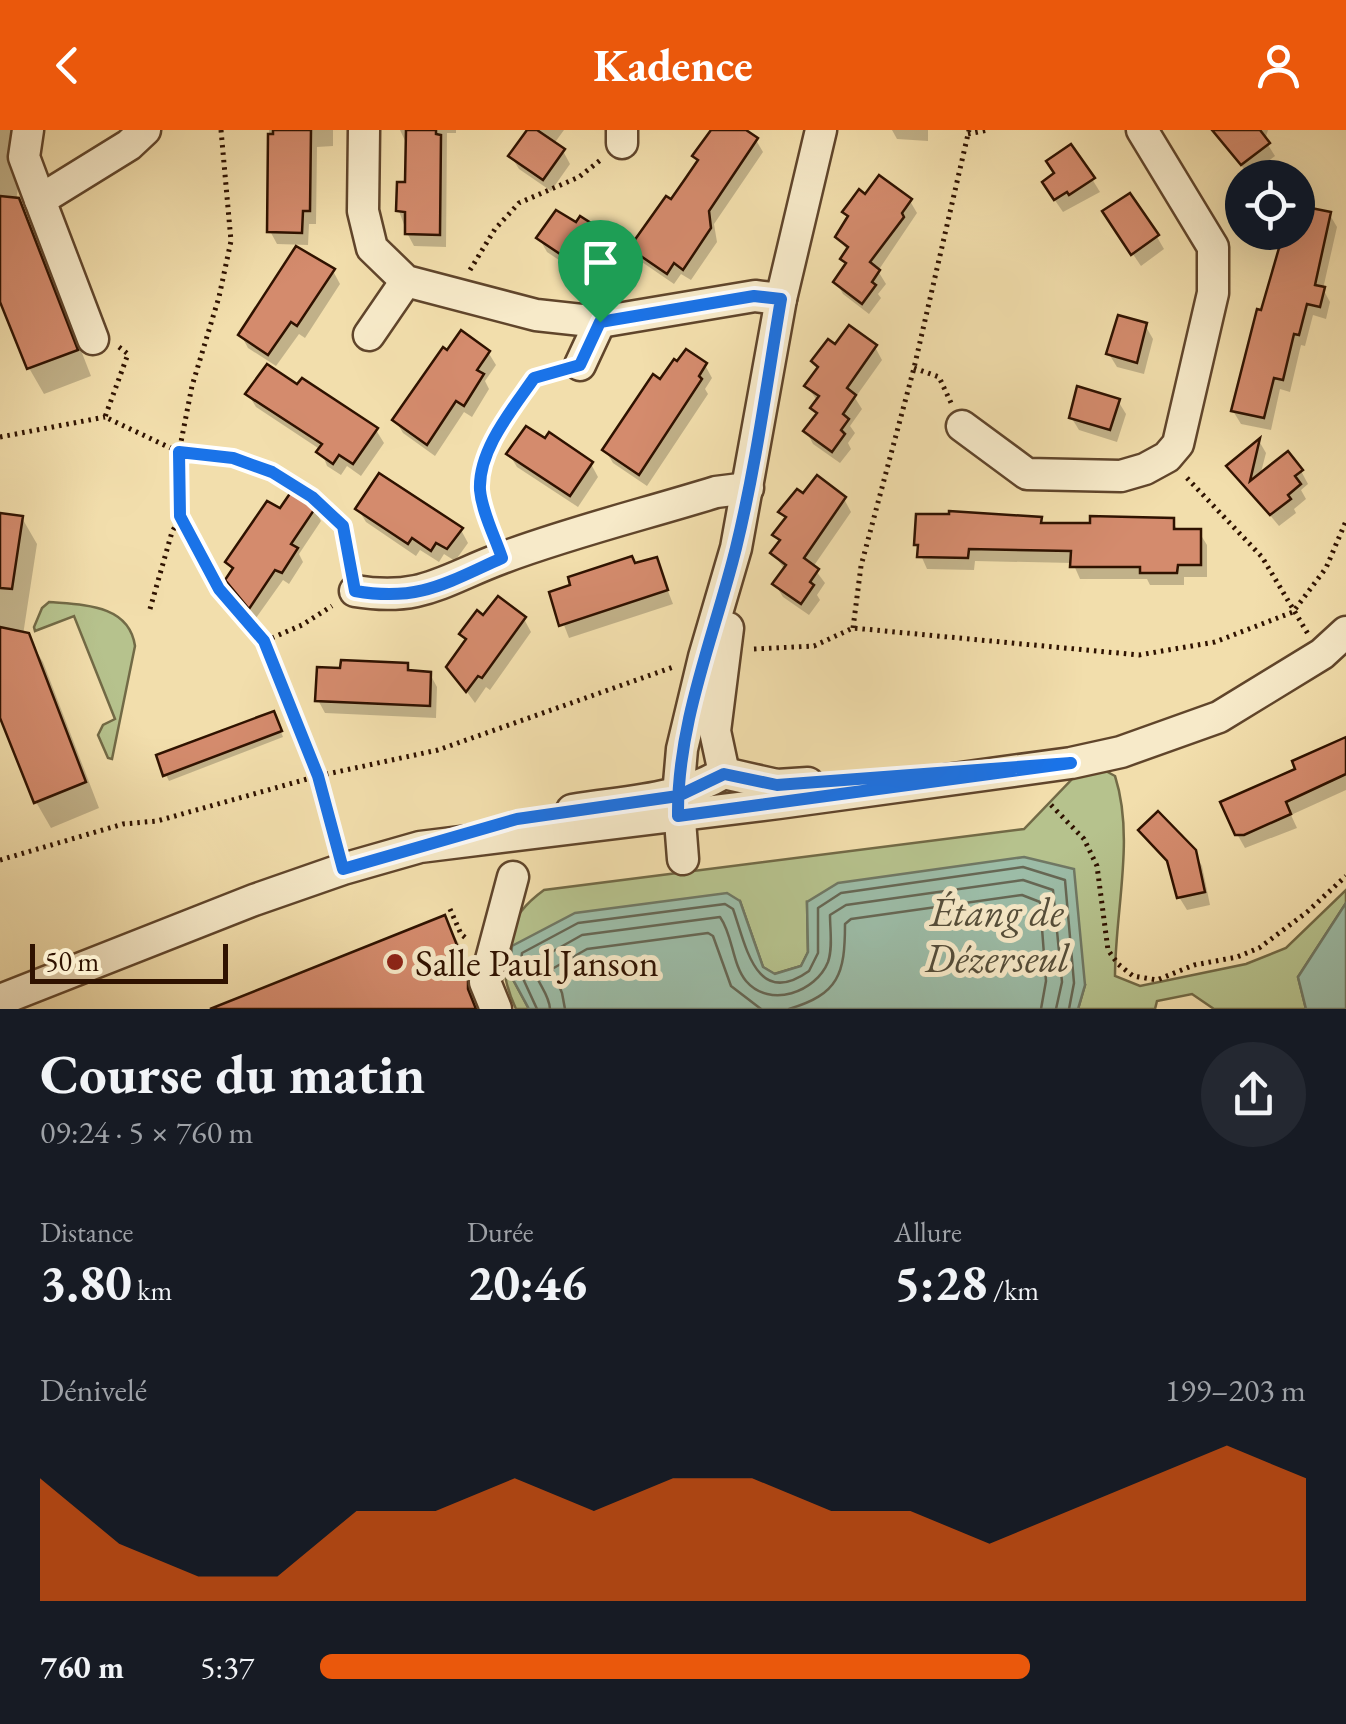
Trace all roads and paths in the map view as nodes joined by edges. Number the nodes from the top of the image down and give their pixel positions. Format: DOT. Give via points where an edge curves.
graph roads {
  1 [pos="28,130"];
  2 [pos="145,130"];
  3 [pos="220,130"];
  4 [pos="364,130"];
  5 [pos="821,130"];
  6 [pos="988,130"];
  7 [pos="1142,130"];
  8 [pos="968,132"];
  9 [pos="622,137"];
  10 [pos="40,200"];
  11 [pos="406,282"];
  12 [pos="458,296"];
  13 [pos="781,299"];
  14 [pos="600,322"];
  15 [pos="369,335"];
  16 [pos="93,339"];
  17 [pos="580,365"];
  18 [pos="914,368"];
  19 [pos="105,417"];
  20 [pos="962,426"];
  21 [pos="0,437"];
  22 [pos="179,452"];
  23 [pos="1167,457"];
  24 [pos="748,488"];
  25 [pos="180,516"];
  26 [pos="736,548"];
  27 [pos="502,558"];
  28 [pos="355,591"];
  29 [pos="150,609"];
  30 [pos="853,628"];
  31 [pos="1346,632"];
  32 [pos="264,641"];
  33 [pos="1322,654"];
  34 [pos="1071,763"];
  35 [pos="724,774"];
  36 [pos="1051,805"];
  37 [pos="678,806"];
  38 [pos="683,859"];
  39 [pos="343,869"];
  40 [pos="1346,876"];
  41 [pos="512,877"];
  42 [pos="0,1000"];
  43 [pos="496,1009"];
  1 -- 10 [label="street" via="24,157"];
  2 -- 10 [label="street"];
  3 -- 22 [label="path" via="231,240"];
  4 -- 11 [label="street" via="363,212 372,248"];
  5 -- 13 [label="street"];
  6 -- 8 [label="path"];
  7 -- 23 [label="street" via="1213,247 1212,293 1178,444"];
  8 -- 18 [label="path"];
  9 -- 12 [label="path" via="580,177 519,203 495,229"];
  10 -- 16 [label="street"];
  11 -- 12 [label="street"];
  11 -- 15 [label="street"];
  12 -- 14 [label="street"];
  13 -- 14 [label="street" via="754,296"];
  13 -- 24 [label="street"];
  14 -- 17 [label="street"];
  16 -- 19 [label="path" via="128,354"];
  17 -- 27 [label="path" via="534,378 480,470 480,495"];
  18 -- 20 [label="path" via="939,377"];
  18 -- 30 [label="path" via="861,566"];
  19 -- 21 [label="path"];
  19 -- 22 [label="path"];
  20 -- 23 [label="street" via="1027,474 1122,476"];
  22 -- 25 [label="path"];
  22 -- 28 [label="path" via="233,458 312,497 343,526"];
  23 -- 33 [label="path" via="1262,557"];
  24 -- 26 [label="street"];
  24 -- 27 [label="street"];
  25 -- 29 [label="path"];
  25 -- 32 [label="path" via="219,589"];
  26 -- 35 [label="street" via="714,731"];
  26 -- 37 [label="street" via="682,749"];
  27 -- 28 [label="street" via="434,589 390,597"];
  28 -- 32 [label="path" via="302,626"];
  31 -- 33 [label="street"];
  32 -- 39 [label="path" via="318,776"];
  33 -- 34 [label="street" via="1219,716"];
  34 -- 35 [label="street" via="777,785"];
  34 -- 37 [label="street"];
  35 -- 37 [label="street"];
  36 -- 40 [label="path" via="1084,838 1097,866 1108,950 1133,976 1157,980 1258,948"];
  37 -- 38 [label="street"];
  37 -- 39 [label="street" via="420,847"];
  39 -- 42 [label="street"];
  41 -- 43 [label="street" via="486,982"];
}
